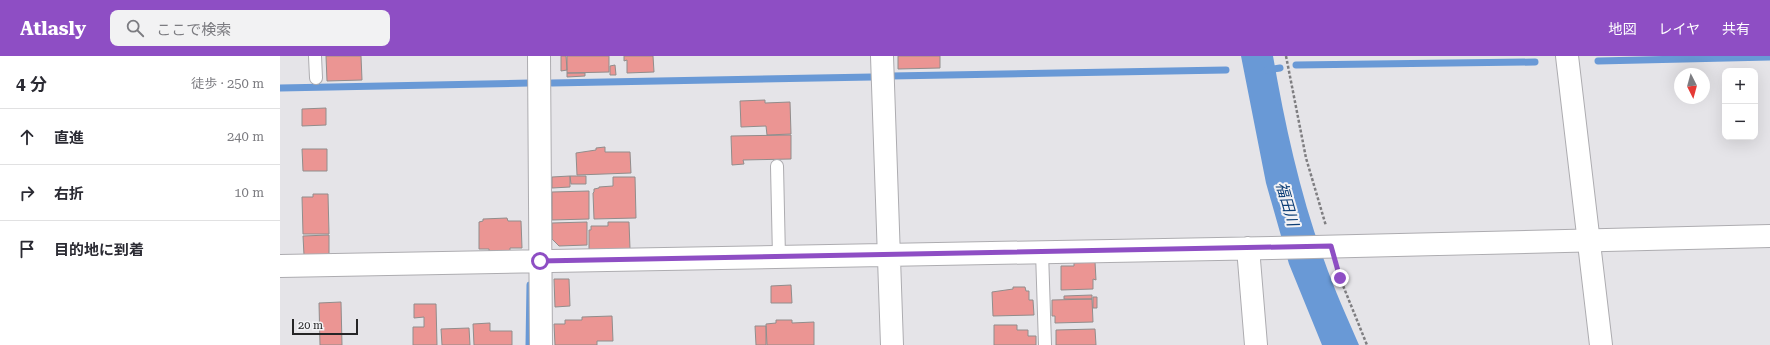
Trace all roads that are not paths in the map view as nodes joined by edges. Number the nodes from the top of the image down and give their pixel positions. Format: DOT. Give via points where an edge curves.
graph roads {
  1 [pos="315,56"];
  2 [pos="538,56"];
  3 [pos="882,56"];
  4 [pos="1567,56"];
  5 [pos="316,78"];
  6 [pos="777,166"];
  7 [pos="1770,236"];
  8 [pos="1589,239"];
  9 [pos="1248,248"];
  10 [pos="1042,252"];
  11 [pos="888,255"];
  12 [pos="779,257"];
  13 [pos="540,261"];
  14 [pos="280,266"];
  15 [pos="541,345"];
  16 [pos="892,345"];
  17 [pos="1045,345"];
  18 [pos="1256,345"];
  19 [pos="1601,345"];
  1 -- 5 [label="lane"];
  2 -- 13 [label="street"];
  3 -- 11 [label="street"];
  4 -- 8 [label="street"];
  6 -- 12 [label="lane"];
  7 -- 8 [label="street"];
  8 -- 9 [label="street"];
  8 -- 19 [label="street"];
  9 -- 10 [label="street"];
  9 -- 18 [label="street"];
  10 -- 11 [label="street"];
  10 -- 17 [label="lane"];
  11 -- 12 [label="street"];
  11 -- 16 [label="street"];
  12 -- 13 [label="street"];
  13 -- 14 [label="street"];
  13 -- 15 [label="street"];
}
